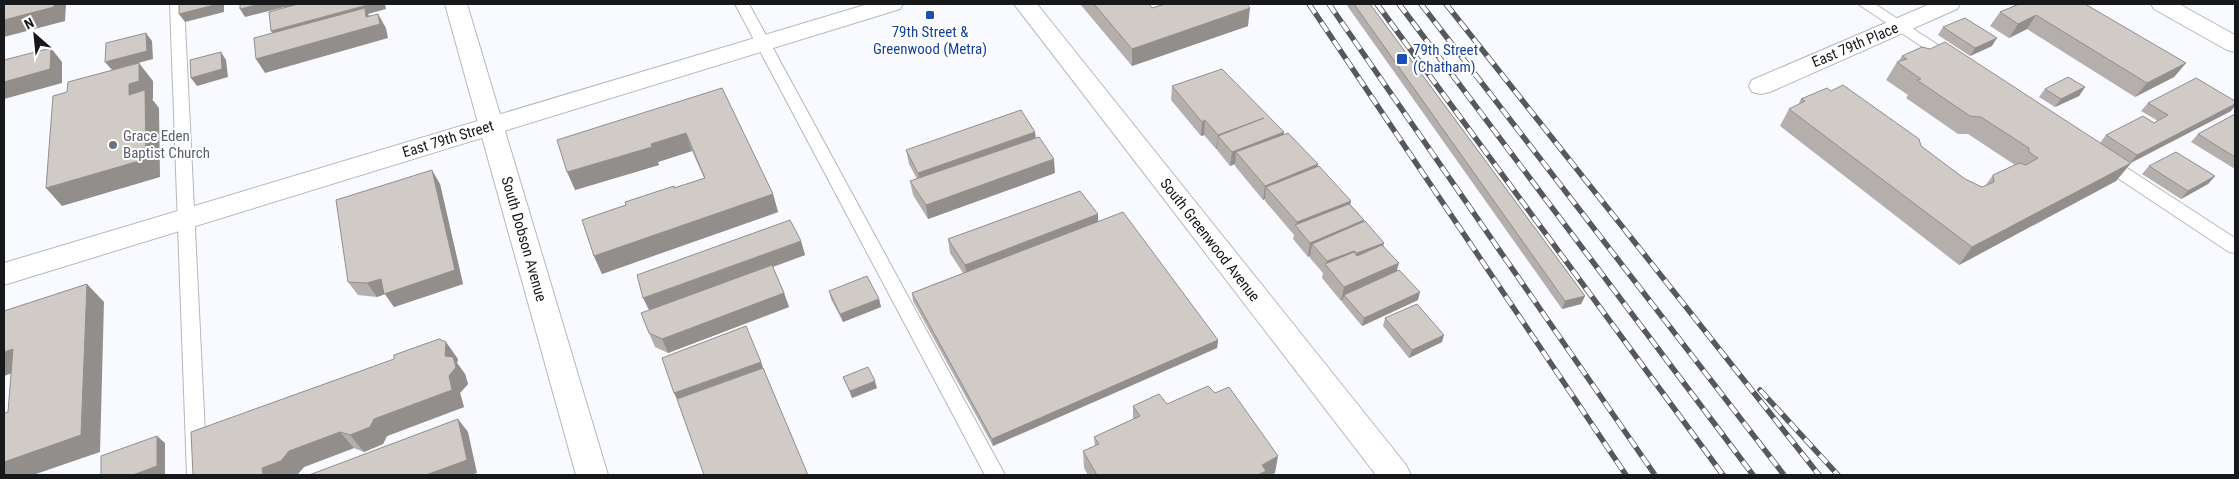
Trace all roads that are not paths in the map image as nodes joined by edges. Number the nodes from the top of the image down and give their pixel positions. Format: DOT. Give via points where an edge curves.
graph roads {
  1 [pos="177,4"];
  2 [pos="456,4"];
  3 [pos="742,4"];
  4 [pos="892,4"];
  5 [pos="1025,4"];
  6 [pos="1865,4"];
  7 [pos="1949,4"];
  8 [pos="2162,4"];
  9 [pos="1899,26"];
  10 [pos="764,43"];
  11 [pos="2235,45"];
  12 [pos="1969,72"];
  13 [pos="1761,86"];
  14 [pos="491,126"];
  15 [pos="2094,154"];
  16 [pos="186,219"];
  17 [pos="2235,247"];
  18 [pos="4,274"];
  19 [pos="197,475"];
  20 [pos="592,475"];
  21 [pos="995,475"];
  22 [pos="1395,475"];
  1 -- 16 [label="lane"];
  2 -- 14 [label="street, South Dobson Avenue"];
  3 -- 10 [label="lane"];
  4 -- 10 [label="street, East 79th Street"];
  5 -- 22 [label="street, South Greenwood Avenue"];
  6 -- 9 [label="lane"];
  7 -- 9 [label="street, East 79th Place"];
  8 -- 11 [label="street"];
  9 -- 12 [label="lane"];
  9 -- 13 [label="street, East 79th Place"];
  10 -- 14 [label="street, East 79th Street"];
  10 -- 21 [label="lane"];
  14 -- 16 [label="street, East 79th Street"];
  14 -- 20 [label="street, South Dobson Avenue"];
  15 -- 17 [label="lane"];
  16 -- 18 [label="street, East 79th Street"];
  16 -- 19 [label="lane"];
}
